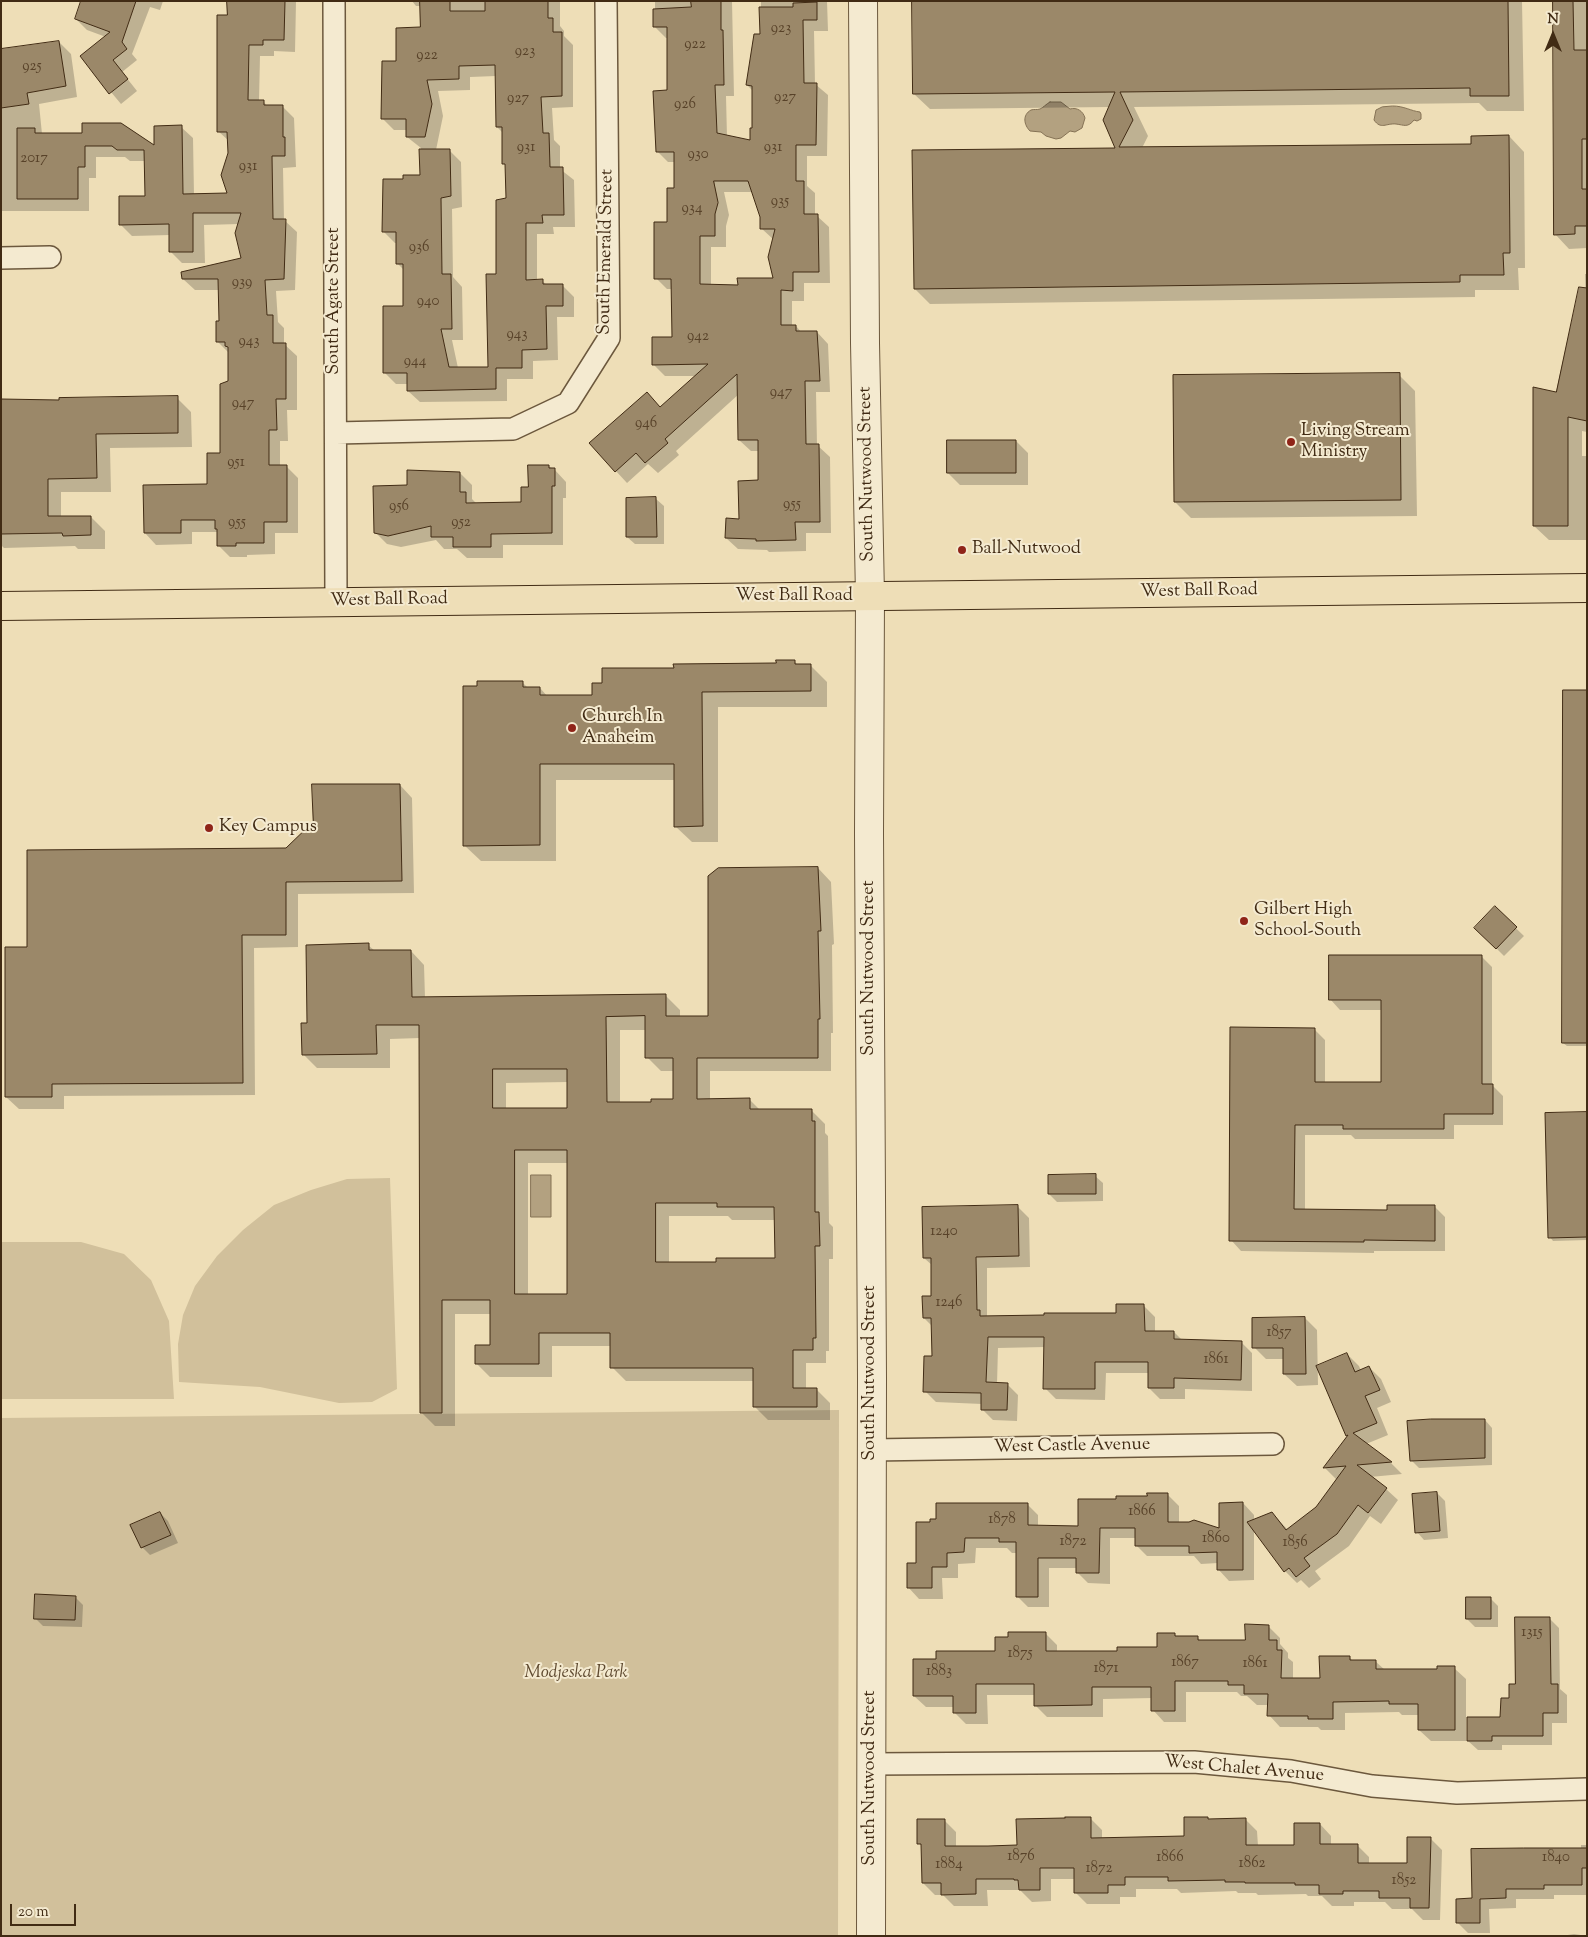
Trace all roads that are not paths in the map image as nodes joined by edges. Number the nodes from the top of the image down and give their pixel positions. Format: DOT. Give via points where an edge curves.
graph roads {
  1 [pos="334,1"];
  2 [pos="606,1"];
  3 [pos="863,1"];
  4 [pos="50,257"];
  5 [pos="1,258"];
  6 [pos="336,433"];
  7 [pos="1587,588"];
  8 [pos="870,596"];
  9 [pos="336,602"];
  10 [pos="1,606"];
  11 [pos="1273,1444"];
  12 [pos="871,1450"];
  13 [pos="870,1764"];
  14 [pos="1587,1789"];
  15 [pos="871,1936"];
  1 -- 6 [label="street, South Agate Street"];
  2 -- 6 [label="street, South Emerald Street" via="609,338 568,402 513,429"];
  3 -- 8 [label="street, South Nutwood Street"];
  4 -- 5 [label="street"];
  6 -- 9 [label="street, South Agate Street"];
  7 -- 8 [label="main road, West Ball Road"];
  8 -- 9 [label="main road, West Ball Road"];
  8 -- 12 [label="street, South Nutwood Street"];
  9 -- 10 [label="main road, West Ball Road"];
  11 -- 12 [label="street, West Castle Avenue"];
  12 -- 13 [label="street, South Nutwood Street"];
  13 -- 14 [label="street, West Chalet Avenue" via="1194,1762 1290,1771 1372,1786 1457,1793"];
  13 -- 15 [label="street, South Nutwood Street"];
}
